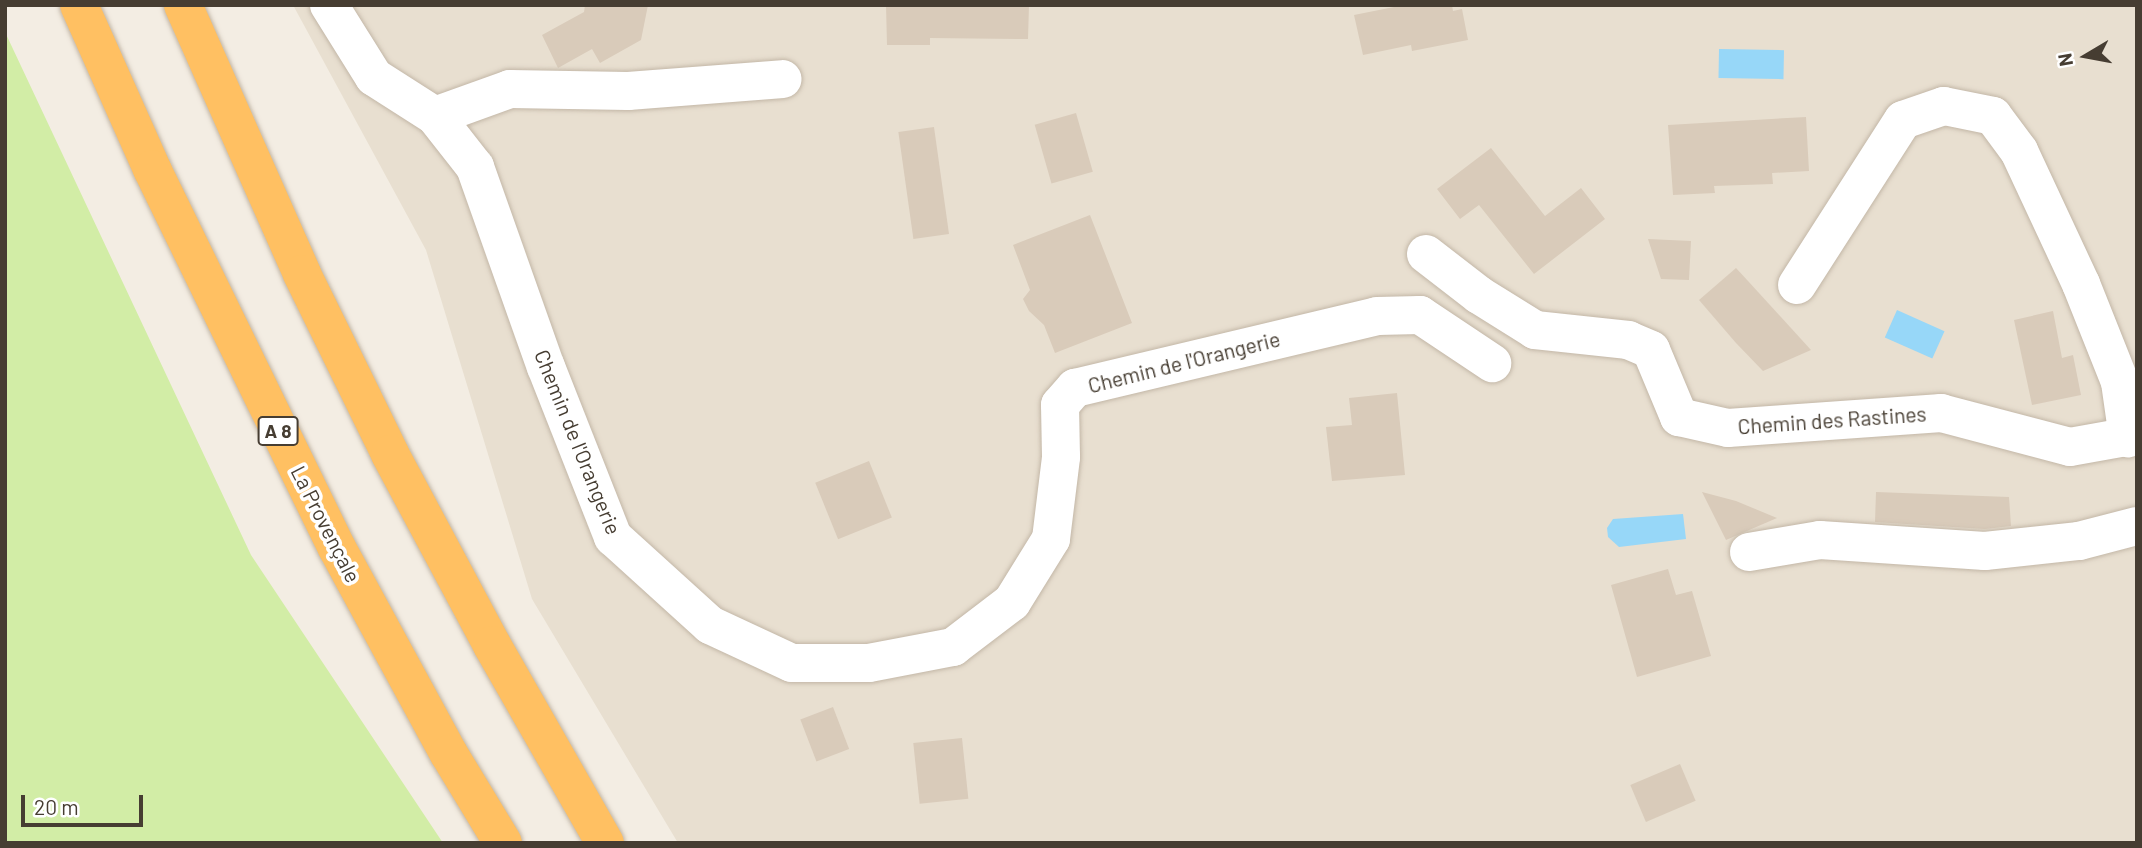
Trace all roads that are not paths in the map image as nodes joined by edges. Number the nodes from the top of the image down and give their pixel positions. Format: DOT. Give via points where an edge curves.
graph roads {
  1 [pos="79,5"];
  2 [pos="183,5"];
  3 [pos="329,5"];
  4 [pos="783,79"];
  5 [pos="435,116"];
  6 [pos="1426,254"];
  7 [pos="1797,285"];
  8 [pos="1492,363"];
  9 [pos="2133,437"];
  10 [pos="2137,526"];
  11 [pos="1749,552"];
  12 [pos="503,843"];
  13 [pos="605,843"];
  1 -- 12 [label="highway, La Provençale / A 8" via="158,182 337,548"];
  2 -- 13 [label="highway" via="302,274 390,454"];
  3 -- 5 [label="street, Chemin de l'Orangerie" via="374,77"];
  4 -- 5 [label="street" via="628,91 510,89"];
  5 -- 8 [label="street, Chemin de l'Orangerie" via="475,167 613,537 710,625 792,663 869,663 953,647 1012,602 1051,539 1061,457 1060,405 1075,388 1377,316 1420,315"];
  6 -- 9 [label="street, Chemin des Rastines" via="1535,330 1628,340 1651,349 1679,417 1728,428 1941,413 2070,447"];
  7 -- 9 [label="street" via="1903,120 1944,106 1993,116 2019,151 2081,284 2120,382"];
  10 -- 11 [label="street" via="2079,541 1985,551 1820,540"];
}
